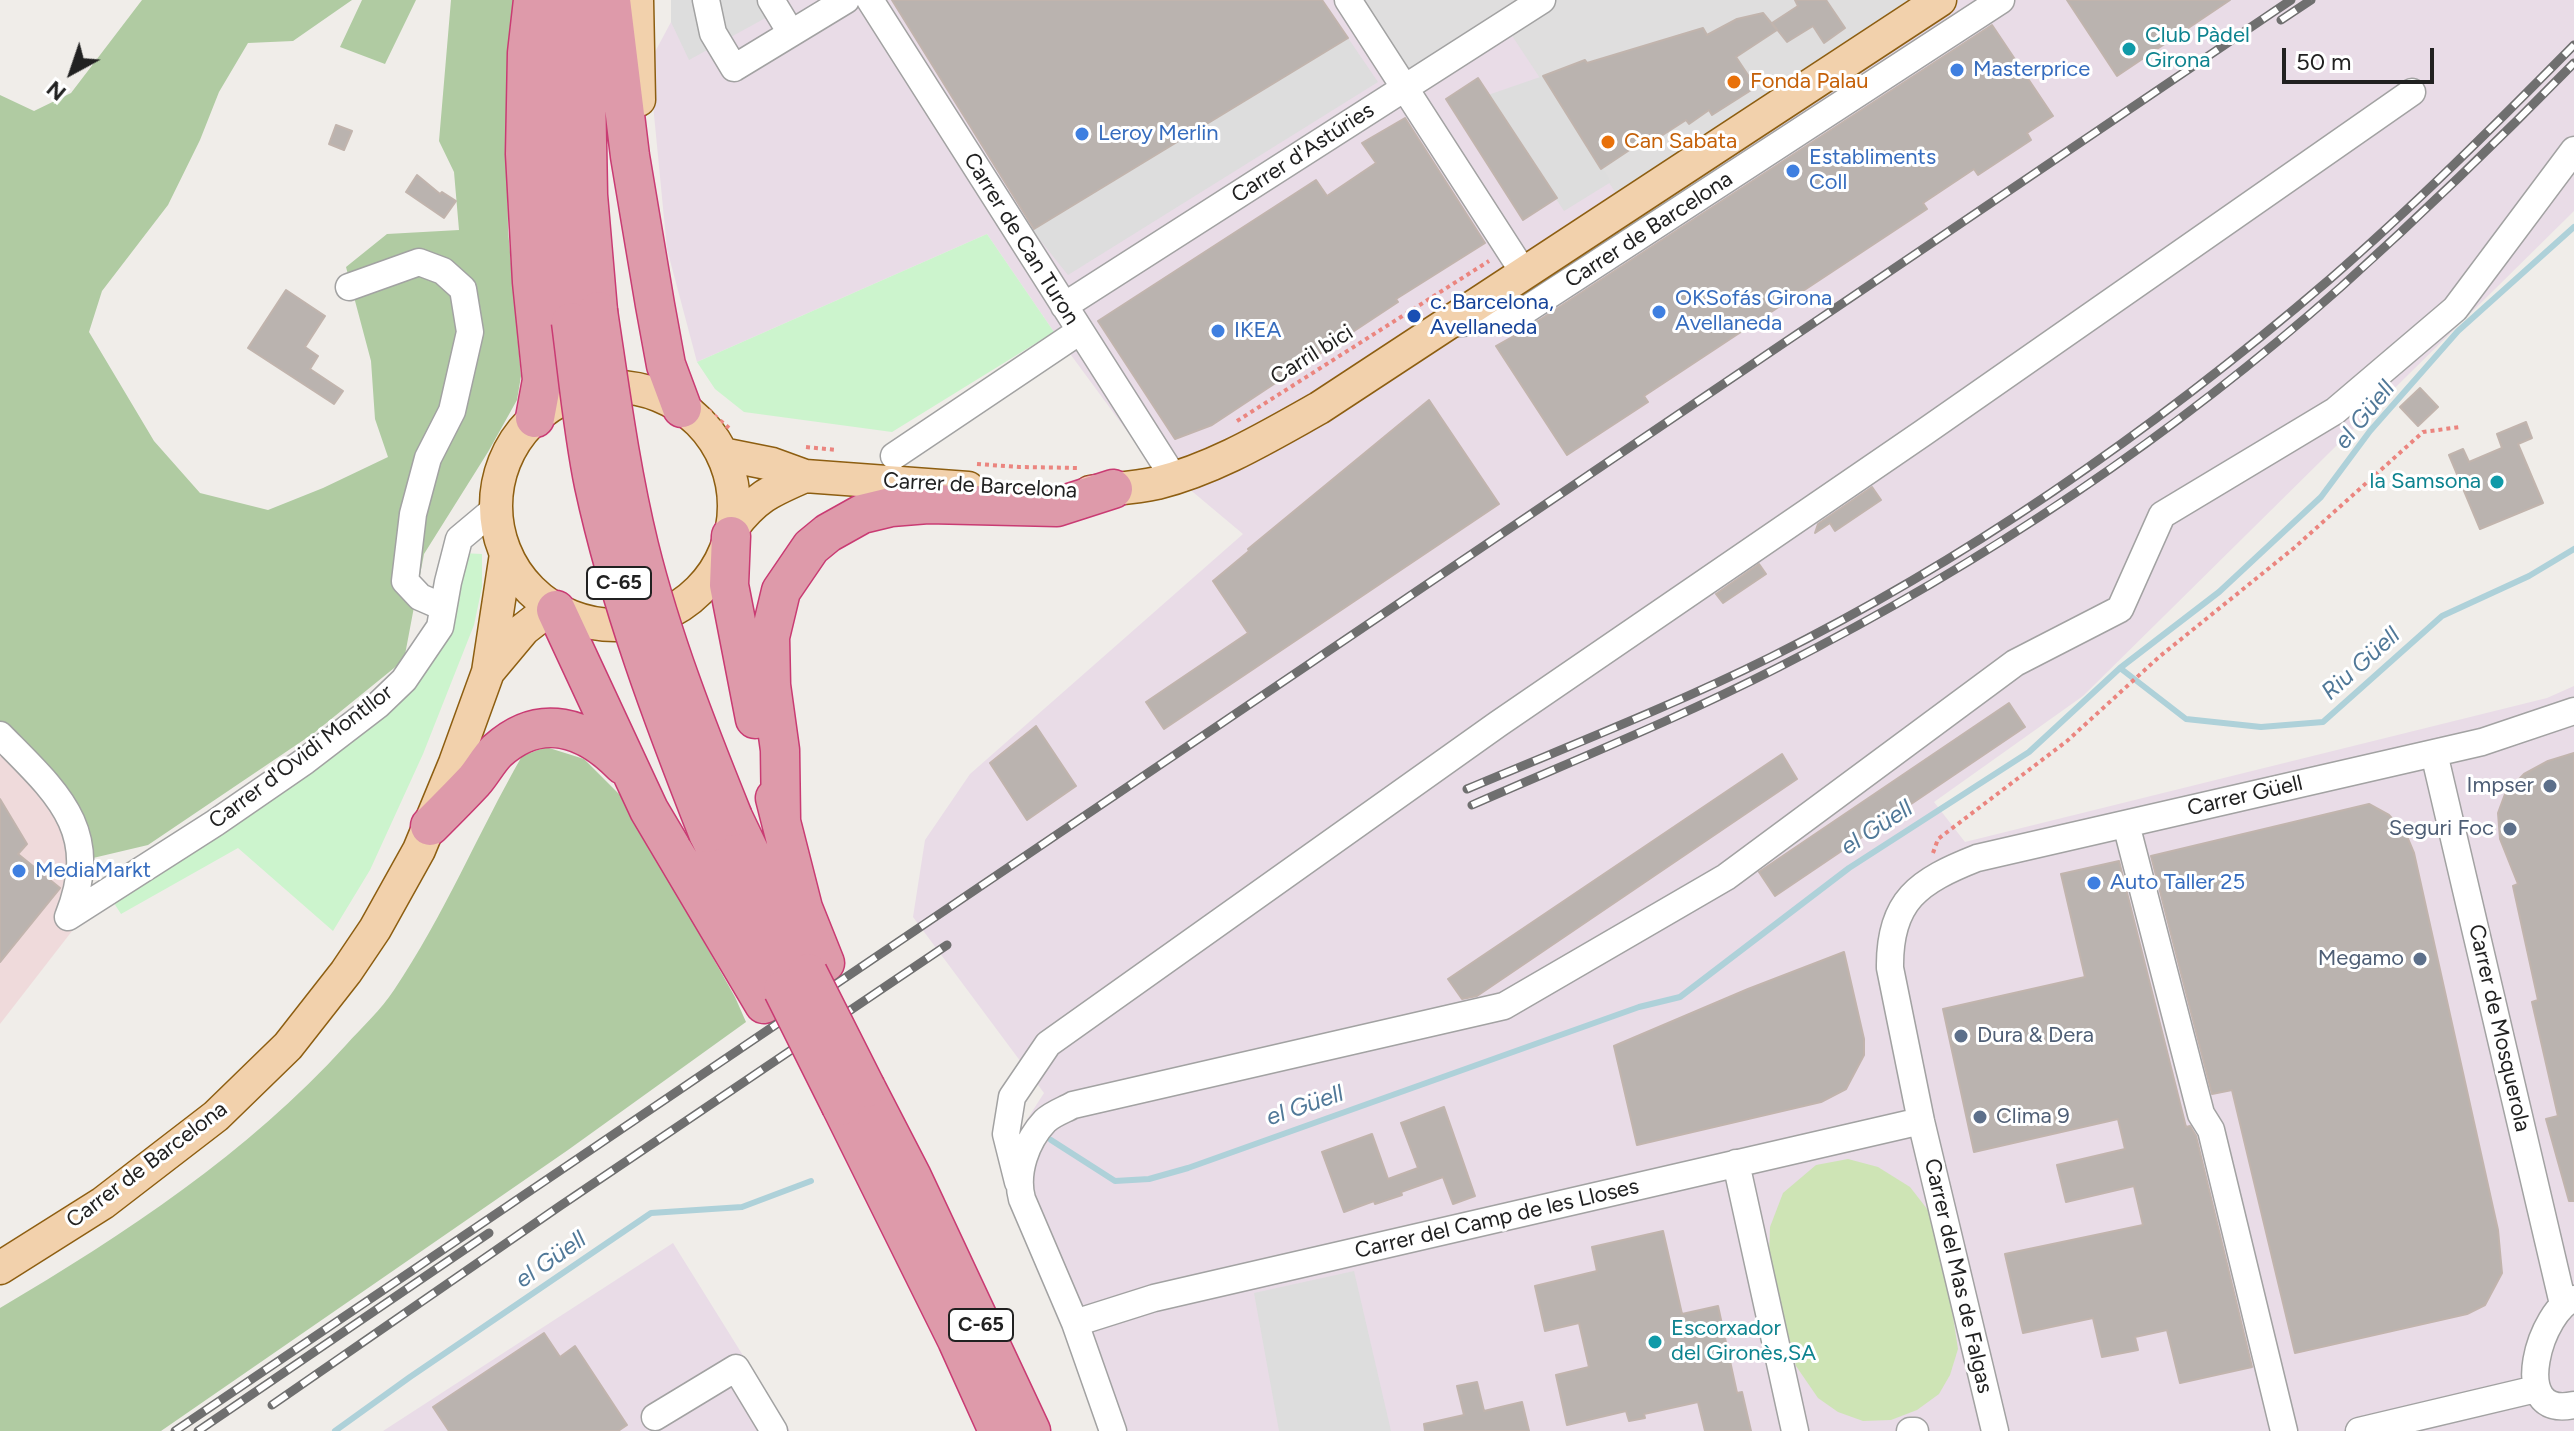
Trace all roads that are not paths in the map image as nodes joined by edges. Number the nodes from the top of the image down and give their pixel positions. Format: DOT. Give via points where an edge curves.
graph roads {
  1 [pos="533,0"];
  2 [pos="564,0"];
  3 [pos="592,0"];
  4 [pos="611,0"];
  5 [pos="637,0"];
  6 [pos="706,0"];
  7 [pos="771,0"];
  8 [pos="846,0"];
  9 [pos="870,0"];
  10 [pos="1348,0"];
  11 [pos="1542,0"];
  12 [pos="1940,0"];
  13 [pos="2001,0"];
  14 [pos="810,9"];
  15 [pos="791,33"];
  16 [pos="1406,89"];
  17 [pos="2412,92"];
  18 [pos="2574,150"];
  19 [pos="634,178"];
  20 [pos="1516,261"];
  21 [pos="349,287"];
  22 [pos="1064,306"];
  23 [pos="584,317"];
  24 [pos="1447,324"];
  25 [pos="1080,331"];
  26 [pos="691,404"];
  27 [pos="535,418"];
  28 [pos="730,444"];
  29 [pos="894,456"];
  30 [pos="802,461"];
  31 [pos="1174,478"];
  32 [pos="1113,489"];
  33 [pos="496,508"];
  34 [pos="732,531"];
  35 [pos="506,554"];
  36 [pos="443,607"];
  37 [pos="554,609"];
  38 [pos="488,672"];
  39 [pos="2574,711"];
  40 [pos="0,735"];
  41 [pos="2434,753"];
  42 [pos="631,773"];
  43 [pos="781,820"];
  44 [pos="2126,824"];
  45 [pos="430,826"];
  46 [pos="1920,886"];
  47 [pos="795,982"];
  48 [pos="853,1098"];
  49 [pos="1921,1121"];
  50 [pos="1736,1163"];
  51 [pos="1018,1182"];
  52 [pos="921,1231"];
  53 [pos="0,1268"];
  54 [pos="2568,1302"];
  55 [pos="1075,1323"];
  56 [pos="2536,1389"];
  57 [pos="2574,1405"];
  58 [pos="655,1417"];
  59 [pos="774,1431"];
  60 [pos="998,1431"];
  61 [pos="1031,1431"];
  62 [pos="1113,1431"];
  63 [pos="1795,1431"];
  64 [pos="1995,1431"];
  65 [pos="2284,1431"];
  66 [pos="2359,1431"];
  1 -- 27 [label="highway" via="525,154 542,380"];
  2 -- 23 [label="highway, C-65" via="557,88 561,205"];
  3 -- 23 [label="highway, C-65"];
  4 -- 19 [label="highway"];
  5 -- 19 [label="main road" via="640,128"];
  6 -- 15 [label="street" via="713,33 734,68"];
  7 -- 15 [label="street"];
  8 -- 14 [label="street"];
  9 -- 22 [label="street, Carrer de Can Turon"];
  10 -- 16 [label="street"];
  11 -- 16 [label="street, Carrer d'Astúries"];
  12 -- 20 [label="main road, Carrer de Barcelona"];
  13 -- 24 [label="street, Carrer de Barcelona" via="1512,319"];
  14 -- 15 [label="street"];
  16 -- 20 [label="street"];
  16 -- 22 [label="street, Carrer d'Astúries"];
  17 -- 51 [label="street" via="1498,724 1048,1044 1012,1097 1006,1134"];
  18 -- 51 [label="street" via="2455,309 2335,411 2162,515 2120,609 2015,663 1726,877 1504,1006 1073,1105 1039,1129"];
  19 -- 26 [label="highway" via="666,365"];
  20 -- 24 [label="main road, Carrer de Barcelona"];
  21 -- 36 [label="street" via="419,262 443,271 463,289 470,332 452,411 428,458 413,514 405,581 420,597"];
  22 -- 25 [label="street, Carrer de Can Turon"];
  23 -- 47 [label="highway, C-65, bridge" via="640,548 698,731 720,825"];
  24 -- 31 [label="main road, Carrer de Barcelona" via="1319,408 1231,457"];
  25 -- 29 [label="street"];
  25 -- 31 [label="street, Carrer de Can Turon"];
  26 -- 27 [label="main road" via="607,387 569,396"];
  26 -- 28 [label="main road" via="709,432"];
  27 -- 33 [label="main road" via="507,455"];
  28 -- 30 [label="main road, Carrer de Barcelona" via="772,464"];
  28 -- 34 [label="main road"];
  30 -- 32 [label="main road, Carrer de Barcelona" via="1007,491"];
  30 -- 34 [label="main road, Carrer de Barcelona" via="750,504"];
  31 -- 32 [label="main road, Carrer de Barcelona"];
  32 -- 43 [label="highway" via="1057,507 891,507 862,514 811,547 781,591 770,637"];
  33 -- 35 [label="main road"];
  33 -- 36 [label="street, Carrer d'Ovidi Montllor" via="459,539"];
  34 -- 37 [label="main road" via="706,584 658,618 614,626 585,622"];
  34 -- 43 [label="highway" via="731,598"];
  35 -- 37 [label="main road" via="522,581"];
  35 -- 38 [label="main road, Carrer de Barcelona"];
  36 -- 40 [label="street, Carrer d'Ovidi Montllor" via="440,627 427,650 378,705 215,823 68,917 80,879 72,821 50,786"];
  37 -- 38 [label="main road, Carrer de Barcelona" via="524,629"];
  37 -- 42 [label="highway"];
  38 -- 45 [label="main road, Carrer de Barcelona"];
  39 -- 41 [label="street, Carrer Güell"];
  41 -- 44 [label="street, Carrer Güell"];
  41 -- 54 [label="street, Carrer de Mosquerola"];
  42 -- 45 [label="highway" via="592,738 570,729 541,728 519,735 496,752"];
  42 -- 47 [label="highway" via="649,810"];
  43 -- 47 [label="highway" via="803,908"];
  44 -- 46 [label="street, Carrer Güell" via="1977,858"];
  44 -- 65 [label="street" via="2201,1114 2211,1130"];
  45 -- 53 [label="main road, Carrer de Barcelona" via="346,972 257,1078 103,1203"];
  46 -- 49 [label="street, Carrer del Mas de Falgas" via="1894,926 1890,968"];
  47 -- 48 [label="highway, C-65, bridge"];
  47 -- 48 [label="highway"];
  48 -- 52 [label="highway, C-65"];
  49 -- 50 [label="street, Carrer del Camp de les Lloses"];
  49 -- 64 [label="street, Carrer del Mas de Falgas"];
  50 -- 55 [label="street, Carrer del Camp de les Lloses" via="1154,1298"];
  50 -- 63 [label="street"];
  51 -- 55 [label="street"];
  52 -- 60 [label="highway, C-65"];
  52 -- 61 [label="highway, C-65"];
  54 -- 56 [label="street" via="2541,1341 2534,1367"];
  55 -- 62 [label="street"];
  56 -- 57 [label="street" via="2550,1406"];
  56 -- 66 [label="street"];
  58 -- 59 [label="street" via="736,1368"];
}
